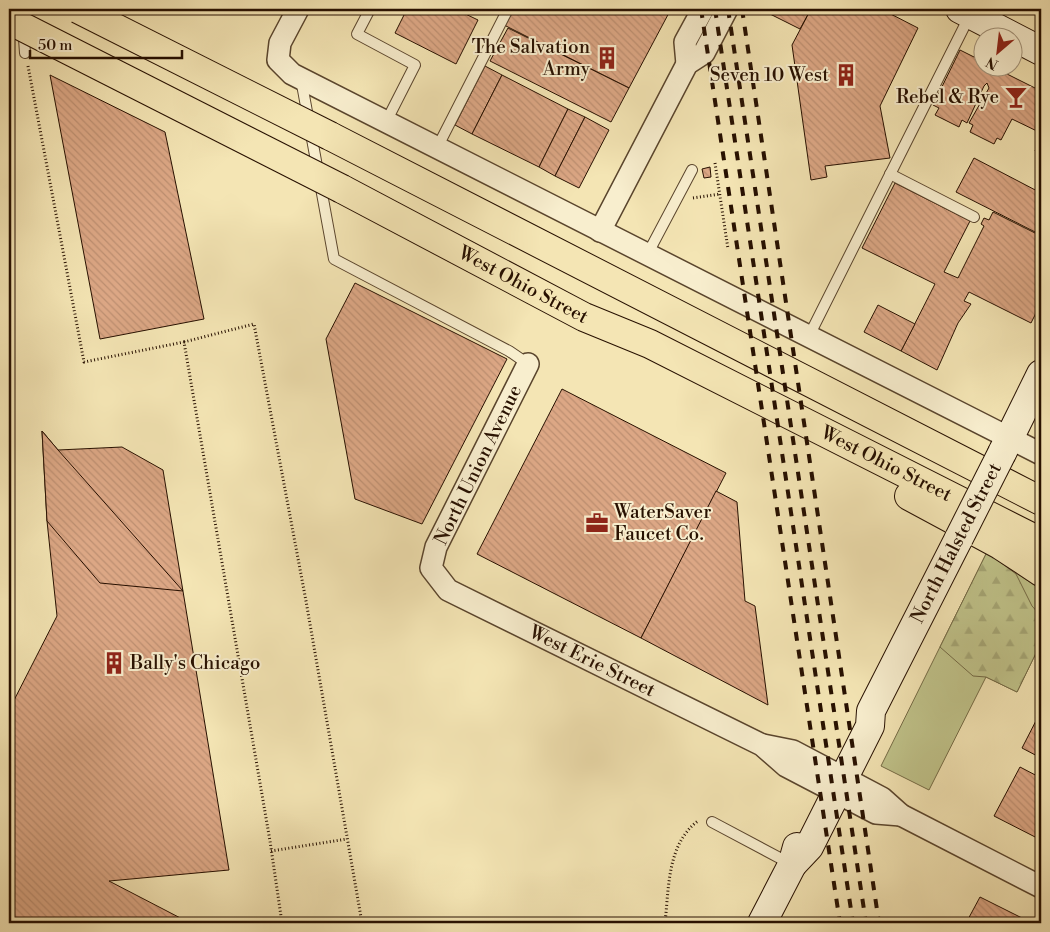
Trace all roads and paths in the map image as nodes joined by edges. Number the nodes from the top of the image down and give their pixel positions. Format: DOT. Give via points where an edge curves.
graph roads {
  1 [pos="22,9"];
  2 [pos="78,9"];
  3 [pos="298,9"];
  4 [pos="370,9"];
  5 [pos="508,9"];
  6 [pos="702,9"];
  7 [pos="727,9"];
  8 [pos="965,11"];
  9 [pos="9,20"];
  10 [pos="1041,51"];
  11 [pos="25,54"];
  12 [pos="687,64"];
  13 [pos="301,79"];
  14 [pos="386,122"];
  15 [pos="437,148"];
  16 [pos="716,163"];
  17 [pos="692,170"];
  18 [pos="890,174"];
  19 [pos="720,194"];
  20 [pos="689,204"];
  21 [pos="974,217"];
  22 [pos="600,231"];
  23 [pos="728,249"];
  24 [pos="647,254"];
  25 [pos="584,317"];
  26 [pos="809,336"];
  27 [pos="184,342"];
  28 [pos="528,364"];
  29 [pos="1041,374"];
  30 [pos="1005,445"];
  31 [pos="1041,454"];
  32 [pos="1041,502"];
  33 [pos="1041,542"];
  34 [pos="431,568"];
  35 [pos="1041,572"];
  36 [pos="835,782"];
  37 [pos="712,822"];
  38 [pos="347,839"];
  39 [pos="272,850"];
  40 [pos="792,865"];
  41 [pos="1041,887"];
  42 [pos="282,923"];
  43 [pos="362,923"];
  44 [pos="665,923"];
  45 [pos="762,923"];
  1 -- 11 [label="lane"];
  2 -- 32 [label="highway, West Ohio Street, bridge"];
  3 -- 13 [label="street" via="280,43 278,60"];
  4 -- 14 [label="lane" via="357,34 416,65"];
  5 -- 15 [label="lane"];
  6 -- 12 [label="street" via="685,42"];
  7 -- 12 [label="street" via="704,53"];
  8 -- 10 [label="main road"];
  8 -- 18 [label="lane"];
  9 -- 25 [label="highway, West Ohio Street, bridge"];
  11 -- 27 [label="path" via="84,362"];
  12 -- 22 [label="street"];
  13 -- 14 [label="street"];
  13 -- 28 [label="lane" via="334,259"];
  14 -- 15 [label="street"];
  15 -- 22 [label="street"];
  16 -- 19 [label="path"];
  17 -- 24 [label="lane"];
  18 -- 21 [label="lane"];
  18 -- 26 [label="lane"];
  19 -- 20 [label="path" via="692,198"];
  19 -- 23 [label="path"];
  22 -- 24 [label="street"];
  24 -- 26 [label="street"];
  25 -- 33 [label="highway, West Ohio Street" via="650,344"];
  25 -- 35 [label="highway" via="643,360 879,480 1000,545"];
  26 -- 30 [label="street"];
  27 -- 38 [label="path" via="254,324"];
  27 -- 39 [label="path"];
  28 -- 34 [label="street, North Union Avenue" via="438,543"];
  29 -- 30 [label="main road, North Halsted Street"];
  30 -- 31 [label="street"];
  30 -- 36 [label="main road, North Halsted Street, bridge" via="871,711 860,719"];
  34 -- 36 [label="street, West Erie Street" via="448,590 762,745 793,751"];
  36 -- 40 [label="main road, North Halsted Street" via="798,842"];
  36 -- 41 [label="street, West Erie Street" via="882,798 901,815"];
  37 -- 40 [label="lane"];
  37 -- 44 [label="path" via="700,819 686,830 673,858"];
  38 -- 39 [label="path"];
  38 -- 43 [label="path"];
  39 -- 42 [label="path"];
  40 -- 45 [label="main road, North Halsted Street"];
}
